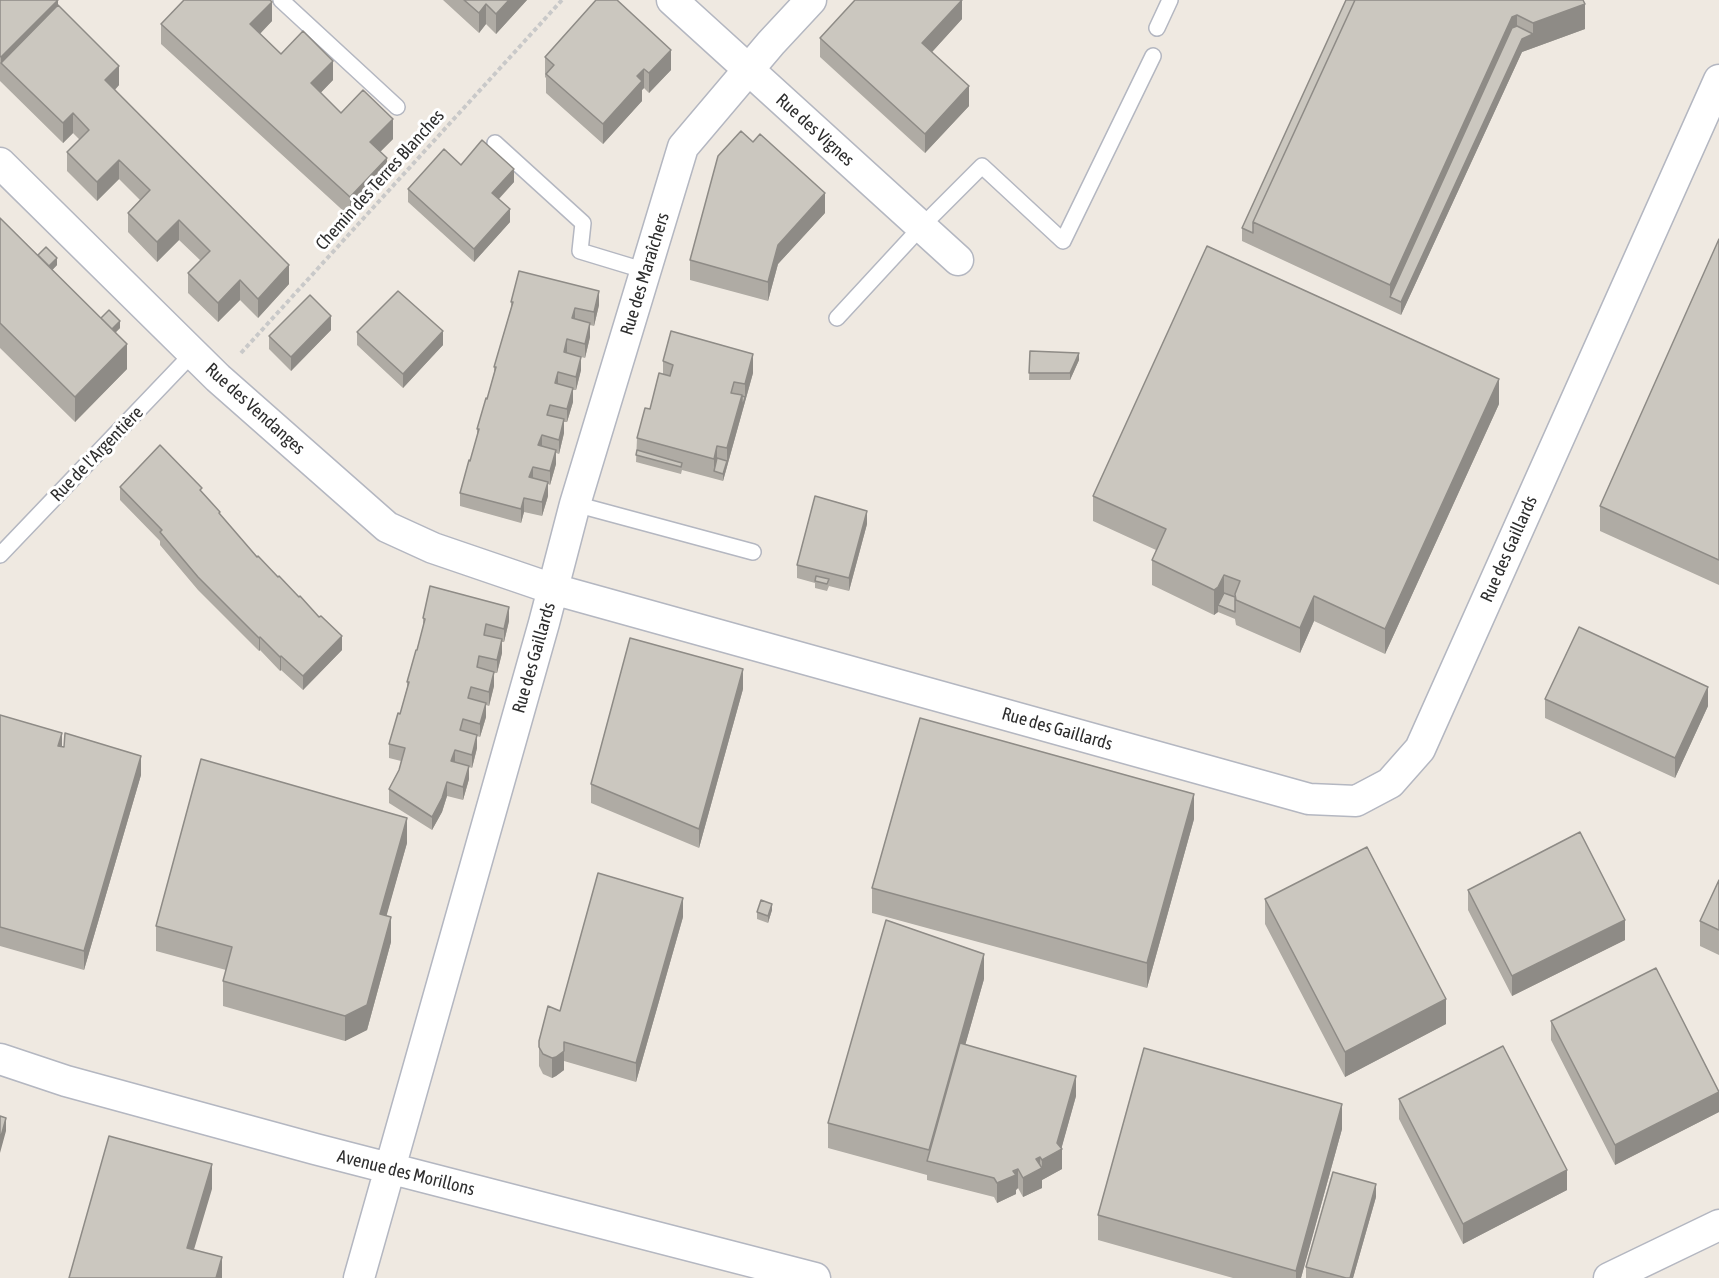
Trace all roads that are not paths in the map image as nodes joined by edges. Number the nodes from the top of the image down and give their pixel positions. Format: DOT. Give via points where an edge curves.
graph roads {
  1 [pos="281,0"];
  2 [pos="672,0"];
  3 [pos="811,0"];
  4 [pos="1170,0"];
  5 [pos="1157,28"];
  6 [pos="1153,56"];
  7 [pos="748,69"];
  8 [pos="1719,80"];
  9 [pos="397,107"];
  10 [pos="495,143"];
  11 [pos="0,163"];
  12 [pos="922,226"];
  13 [pos="958,260"];
  14 [pos="646,271"];
  15 [pos="837,318"];
  16 [pos="193,353"];
  17 [pos="575,504"];
  18 [pos="753,552"];
  19 [pos="0,555"];
  20 [pos="553,589"];
  21 [pos="0,1059"];
  22 [pos="390,1169"];
  23 [pos="1719,1226"];
  24 [pos="359,1278"];
  25 [pos="815,1278"];
  26 [pos="1609,1278"];
  1 -- 9 [label="lane"];
  2 -- 7 [label="street, Rue des Vignes"];
  3 -- 7 [label="street, Rue des Maraîchers"];
  4 -- 5 [label="lane"];
  6 -- 12 [label="lane" via="1063,241 982,166"];
  7 -- 12 [label="street, Rue des Vignes"];
  7 -- 14 [label="street, Rue des Maraîchers" via="683,147"];
  8 -- 20 [label="street, Rue des Gaillards" via="1420,749 1390,783 1356,801 1309,799"];
  10 -- 14 [label="lane" via="583,224 580,251"];
  11 -- 16 [label="street, Rue des Vendanges"];
  12 -- 13 [label="street, Rue des Vignes"];
  12 -- 15 [label="lane"];
  14 -- 17 [label="street, Rue des Maraîchers"];
  16 -- 19 [label="lane, Rue de l'Argentière"];
  16 -- 20 [label="street, Rue des Vendanges" via="387,527 433,548"];
  17 -- 18 [label="lane"];
  17 -- 20 [label="street, Rue des Maraîchers"];
  20 -- 22 [label="street, Rue des Gaillards"];
  21 -- 22 [label="street, Avenue des Morillons" via="66,1081"];
  22 -- 24 [label="street, Rue des Gaillards"];
  22 -- 25 [label="street, Avenue des Morillons"];
  23 -- 26 [label="street"];
}
